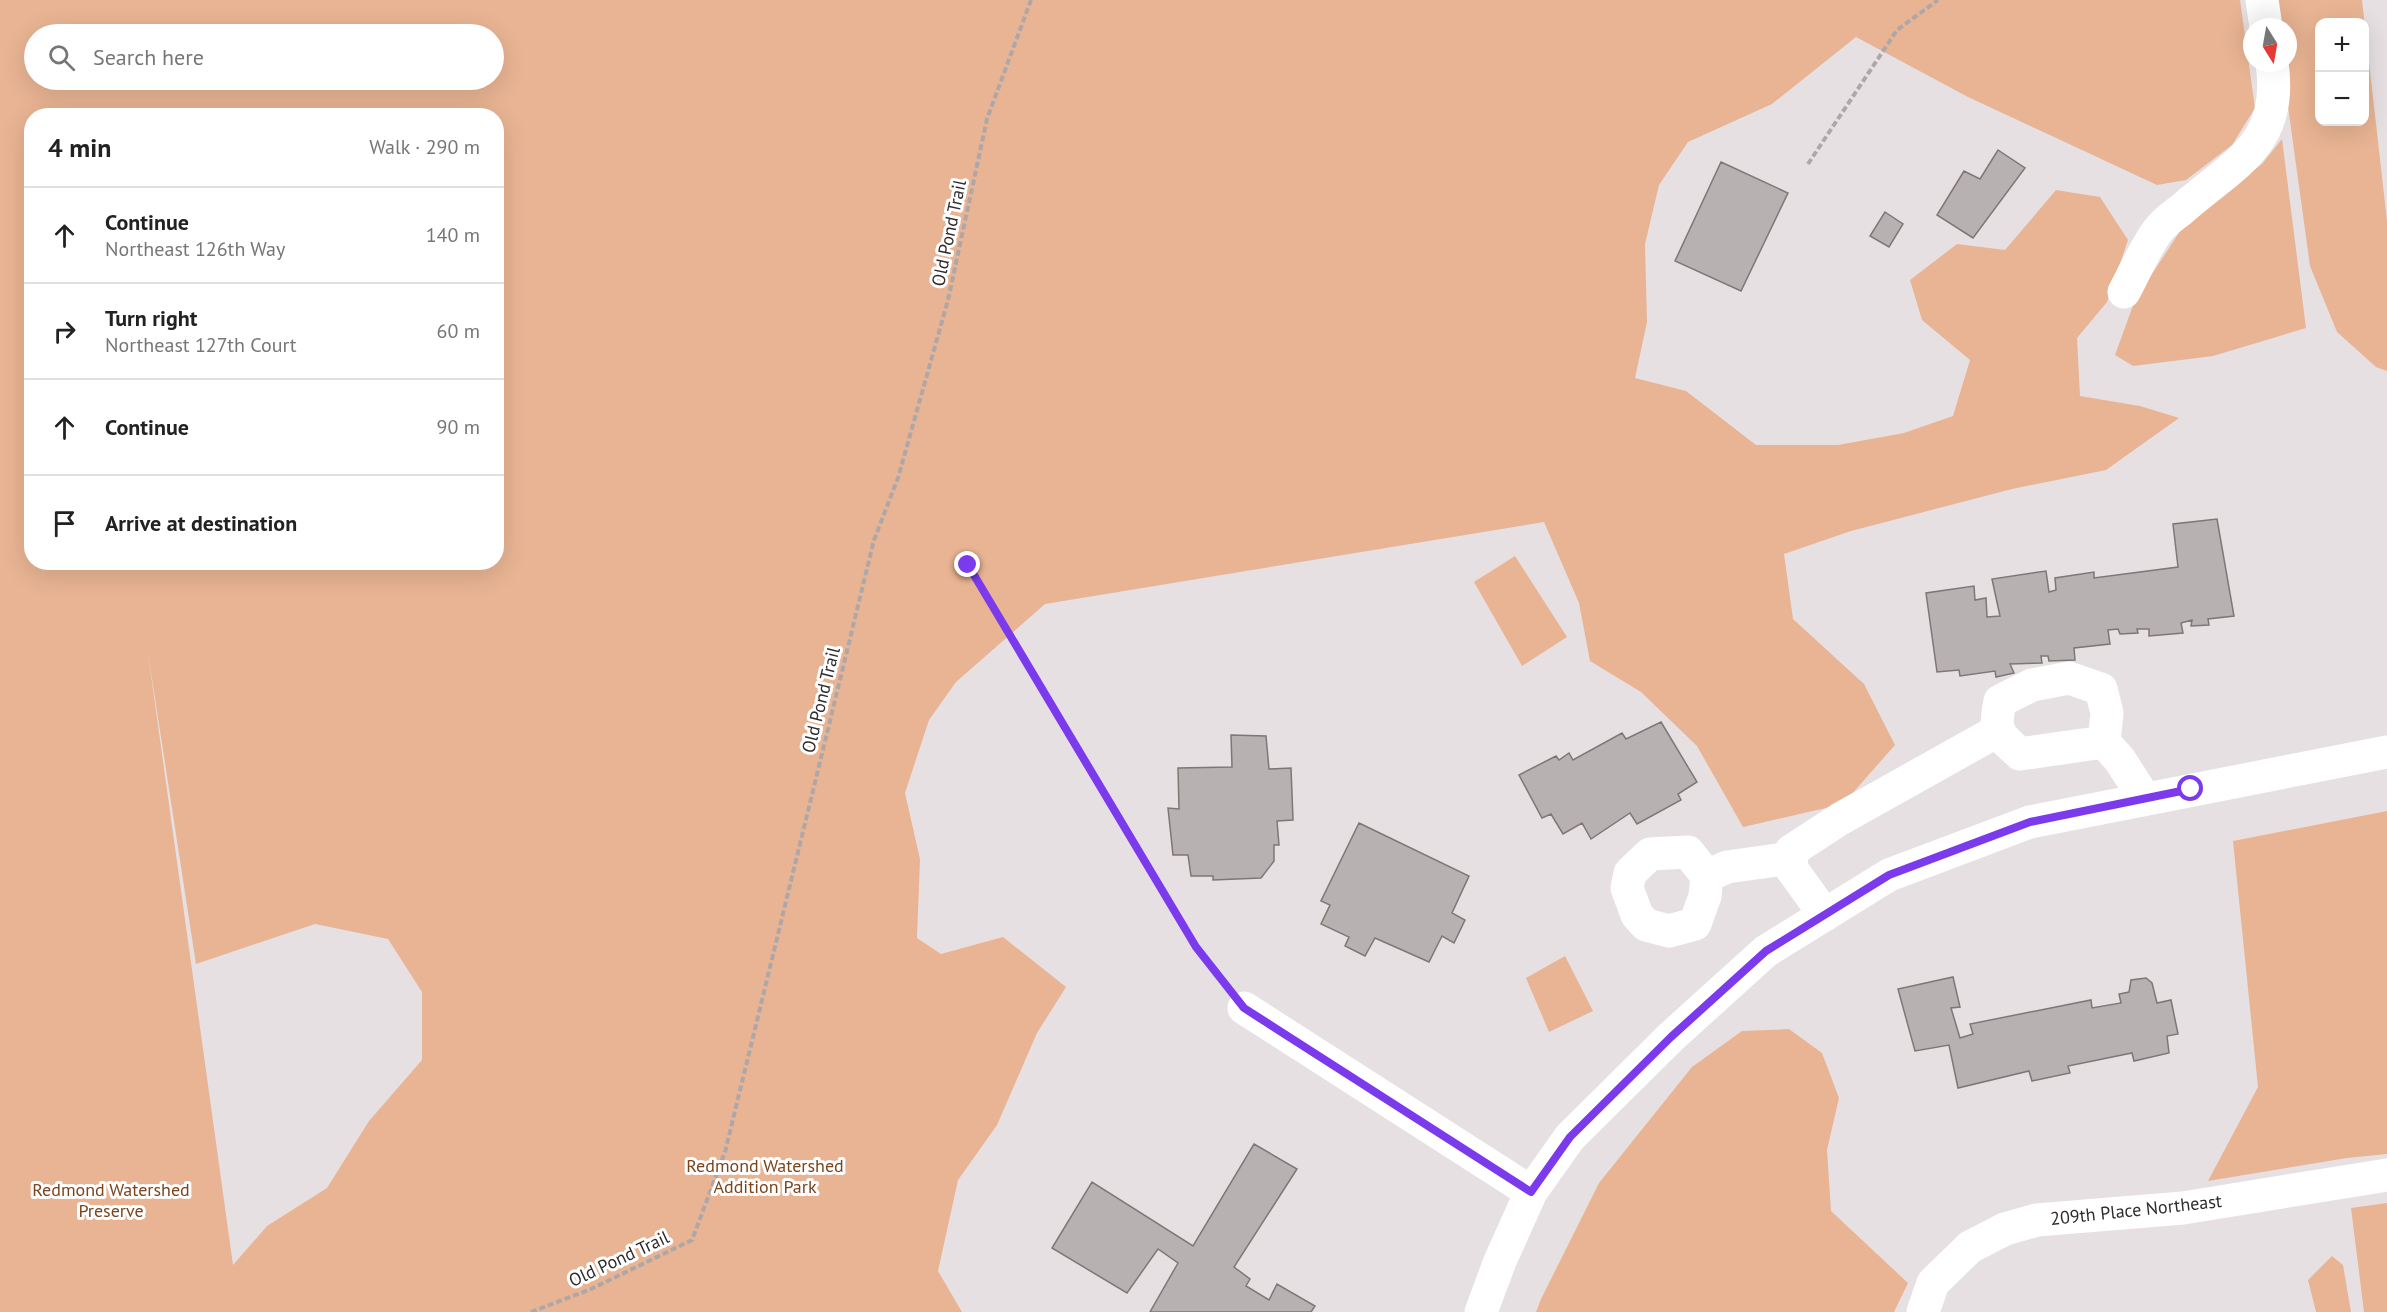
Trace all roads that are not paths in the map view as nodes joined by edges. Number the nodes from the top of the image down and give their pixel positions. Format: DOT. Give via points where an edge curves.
graph roads {
  1 [pos="2262,0"];
  2 [pos="2265,18"];
  3 [pos="2274,72"];
  4 [pos="2124,292"];
  5 [pos="1999,730"];
  6 [pos="2104,742"];
  7 [pos="2387,752"];
  8 [pos="2145,799"];
  9 [pos="1792,858"];
  10 [pos="1707,876"];
  11 [pos="1825,915"];
  12 [pos="1244,1008"];
  13 [pos="2387,1175"];
  14 [pos="1531,1192"];
  15 [pos="1481,1312"];
  16 [pos="1923,1312"];
  1 -- 2 [label="street"];
  3 -- 4 [label="street" via="2272,110 2262,137 2243,160 2160,228"];
  5 -- 6 [label="street" via="2000,736 2020,754"];
  5 -- 6 [label="street" via="1996,722 2000,701 2032,685 2069,678 2101,688 2107,713"];
  5 -- 9 [label="street" via="1840,819 1791,851"];
  6 -- 8 [label="street"];
  7 -- 8 [label="street"];
  8 -- 11 [label="street" via="2030,822 1889,875"];
  9 -- 10 [label="street" via="1727,867"];
  9 -- 11 [label="street" via="1791,868"];
  11 -- 14 [label="street" via="1766,951 1671,1037 1570,1137"];
  12 -- 14 [label="street"];
  13 -- 16 [label="street, 209th Place Northeast" via="2183,1208 2037,1220 2005,1228 1970,1247 1933,1283"];
  14 -- 15 [label="street"];
}
